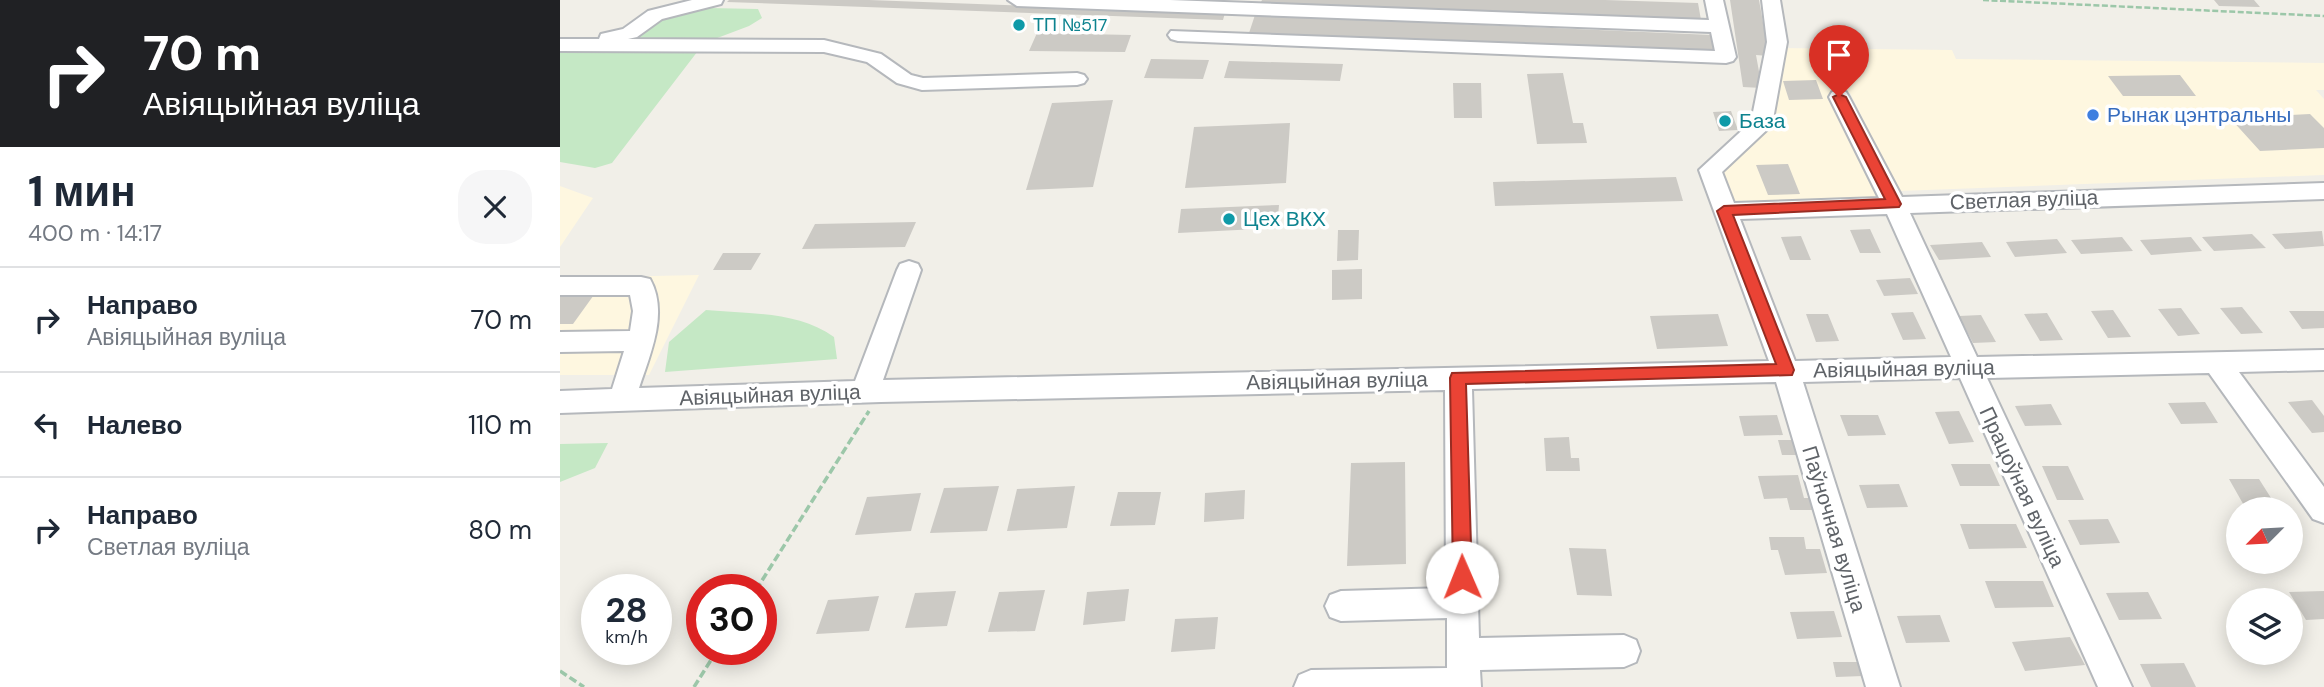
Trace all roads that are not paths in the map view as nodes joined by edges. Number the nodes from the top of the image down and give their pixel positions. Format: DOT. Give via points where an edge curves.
graph roads {
  1 [pos="714,0"];
  2 [pos="1017,0"];
  3 [pos="1701,0"];
  4 [pos="1714,0"];
  5 [pos="1771,0"];
  6 [pos="1249,4"];
  7 [pos="1719,26"];
  8 [pos="1178,35"];
  9 [pos="1236,37"];
  10 [pos="569,45"];
  11 [pos="1077,79"];
  12 [pos="1839,97"];
  13 [pos="2324,191"];
  14 [pos="1894,204"];
  15 [pos="1724,211"];
  16 [pos="909,270"];
  17 [pos="560,286"];
  18 [pos="641,341"];
  19 [pos="560,342"];
  20 [pos="2324,360"];
  21 [pos="2217,363"];
  22 [pos="1967,368"];
  23 [pos="1786,370"];
  24 [pos="1458,378"];
  25 [pos="873,392"];
  26 [pos="622,399"];
  27 [pos="560,402"];
  28 [pos="2324,510"];
  29 [pos="1463,602"];
  30 [pos="1341,606"];
  31 [pos="1623,650"];
  32 [pos="1464,675"];
  33 [pos="1311,687"];
  34 [pos="1882,687"];
  35 [pos="2115,687"];
  1 -- 10 [label="street" via="655,15 630,33"];
  2 -- 6 [label="street"];
  3 -- 4 [label="street"];
  4 -- 7 [label="street"];
  5 -- 15 [label="street, Паўночная вуліца" via="1777,42 1761,125 1710,170"];
  6 -- 7 [label="street"];
  6 -- 9 [label="street"];
  7 -- 9 [label="street" via="1726,57"];
  8 -- 9 [label="street"];
  10 -- 11 [label="street" via="824,46 874,58 904,79 922,84"];
  12 -- 14 [label="street, Працоўная вуліца"];
  13 -- 14 [label="street, Светлая вуліца"];
  14 -- 15 [label="street, Светлая вуліца"];
  14 -- 22 [label="street, Працоўная вуліца"];
  15 -- 23 [label="street, Паўночная вуліца"];
  16 -- 25 [label="street"];
  17 -- 18 [label="street" via="641,286 646,311"];
  18 -- 19 [label="street"];
  18 -- 26 [label="street"];
  20 -- 21 [label="street, Авіяцыйная вуліца"];
  21 -- 22 [label="street, Авіяцыйная вуліца"];
  21 -- 28 [label="street"];
  22 -- 23 [label="street, Авіяцыйная вуліца"];
  22 -- 35 [label="street, Працоўная вуліца"];
  23 -- 24 [label="street, Авіяцыйная вуліца"];
  23 -- 34 [label="street, Паўночная вуліца"];
  24 -- 25 [label="street, Авіяцыйная вуліца"];
  24 -- 29 [label="street"];
  25 -- 26 [label="street, Авіяцыйная вуліца"];
  26 -- 27 [label="street, Авіяцыйная вуліца"];
  29 -- 30 [label="street"];
  29 -- 32 [label="street"];
  31 -- 32 [label="street"];
  32 -- 33 [label="street"];
}
